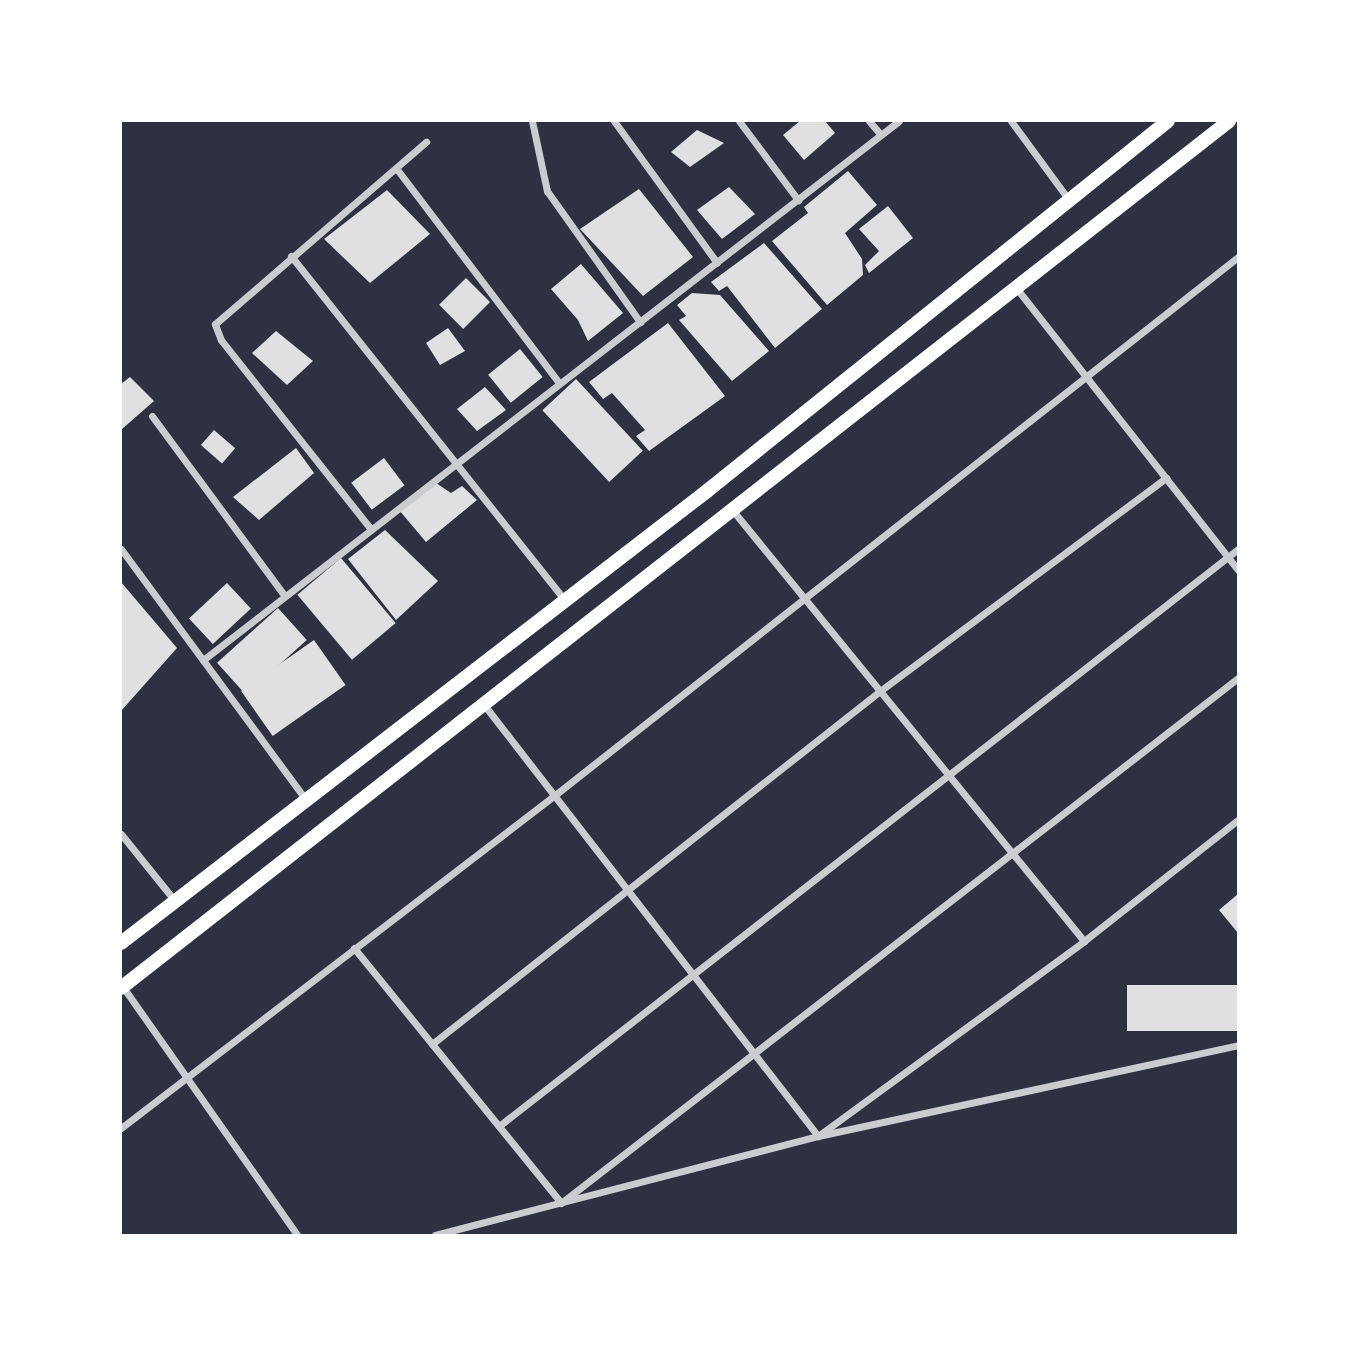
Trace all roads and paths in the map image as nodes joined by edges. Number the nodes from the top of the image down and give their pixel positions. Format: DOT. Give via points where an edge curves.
graph roads {
  1 [pos="532,121"];
  2 [pos="614,121"];
  3 [pos="739,121"];
  4 [pos="869,121"];
  5 [pos="899,121"];
  6 [pos="1011,121"];
  7 [pos="1168,121"];
  8 [pos="1229,121"];
  9 [pos="881,135"];
  10 [pos="426,142"];
  11 [pos="396,168"];
  12 [pos="798,200"];
  13 [pos="1069,200"];
  14 [pos="291,256"];
  15 [pos="1238,257"];
  16 [pos="717,263"];
  17 [pos="1017,289"];
  18 [pos="640,322"];
  19 [pos="1087,374"];
  20 [pos="559,383"];
  21 [pos="152,416"];
  22 [pos="454,461"];
  23 [pos="1166,478"];
  24 [pos="734,512"];
  25 [pos="370,528"];
  26 [pos="121,549"];
  27 [pos="1238,549"];
  28 [pos="1228,557"];
  29 [pos="1238,570"];
  30 [pos="284,595"];
  31 [pos="806,598"];
  32 [pos="564,599"];
  33 [pos="202,660"];
  34 [pos="1238,678"];
  35 [pos="880,691"];
  36 [pos="485,706"];
  37 [pos="948,776"];
  38 [pos="555,795"];
  39 [pos="305,799"];
  40 [pos="1238,820"];
  41 [pos="121,834"];
  42 [pos="1010,854"];
  43 [pos="630,891"];
  44 [pos="175,901"];
  45 [pos="1084,941"];
  46 [pos="121,943"];
  47 [pos="354,948"];
  48 [pos="693,975"];
  49 [pos="122,987"];
  50 [pos="432,1044"];
  51 [pos="1238,1045"];
  52 [pos="754,1054"];
  53 [pos="184,1078"];
  54 [pos="499,1126"];
  55 [pos="121,1128"];
  56 [pos="818,1136"];
  57 [pos="561,1203"];
  58 [pos="297,1235"];
  59 [pos="435,1235"];
  1 -- 18 [label="street" via="547,191"];
  2 -- 16 [label="street"];
  3 -- 12 [label="street"];
  4 -- 9 [label="street"];
  5 -- 9 [label="street"];
  6 -- 13 [label="street"];
  7 -- 13 [label="main road"];
  8 -- 17 [label="main road"];
  9 -- 12 [label="street"];
  10 -- 11 [label="street"];
  11 -- 14 [label="street"];
  11 -- 20 [label="street"];
  12 -- 16 [label="street"];
  13 -- 32 [label="main road"];
  14 -- 22 [label="street"];
  14 -- 25 [label="street" via="222,315 215,331"];
  15 -- 19 [label="street"];
  16 -- 18 [label="street"];
  17 -- 19 [label="street"];
  17 -- 24 [label="main road"];
  18 -- 20 [label="street"];
  19 -- 23 [label="street"];
  19 -- 31 [label="street"];
  20 -- 22 [label="street"];
  21 -- 30 [label="street"];
  22 -- 25 [label="street"];
  22 -- 32 [label="street"];
  23 -- 28 [label="street"];
  23 -- 35 [label="street"];
  24 -- 31 [label="street"];
  24 -- 36 [label="main road"];
  25 -- 30 [label="street"];
  26 -- 33 [label="street"];
  27 -- 28 [label="street"];
  28 -- 29 [label="street"];
  28 -- 37 [label="street"];
  30 -- 33 [label="street"];
  31 -- 35 [label="street"];
  31 -- 38 [label="street"];
  32 -- 39 [label="main road"];
  33 -- 39 [label="street"];
  34 -- 42 [label="street"];
  35 -- 37 [label="street"];
  35 -- 43 [label="street"];
  36 -- 38 [label="street"];
  36 -- 49 [label="main road"];
  37 -- 42 [label="street"];
  37 -- 48 [label="street"];
  38 -- 43 [label="street"];
  38 -- 47 [label="street"];
  39 -- 44 [label="main road"];
  40 -- 45 [label="street"];
  41 -- 44 [label="street"];
  42 -- 45 [label="street"];
  42 -- 52 [label="street"];
  43 -- 48 [label="street"];
  43 -- 50 [label="street"];
  44 -- 46 [label="main road"];
  45 -- 56 [label="street"];
  47 -- 50 [label="street"];
  47 -- 53 [label="street"];
  48 -- 52 [label="street"];
  48 -- 54 [label="street"];
  49 -- 53 [label="street"];
  50 -- 54 [label="street"];
  51 -- 56 [label="street"];
  52 -- 56 [label="street"];
  52 -- 57 [label="street"];
  53 -- 55 [label="street"];
  53 -- 58 [label="street"];
  54 -- 57 [label="street"];
  56 -- 57 [label="street"];
  57 -- 59 [label="street"];
}
